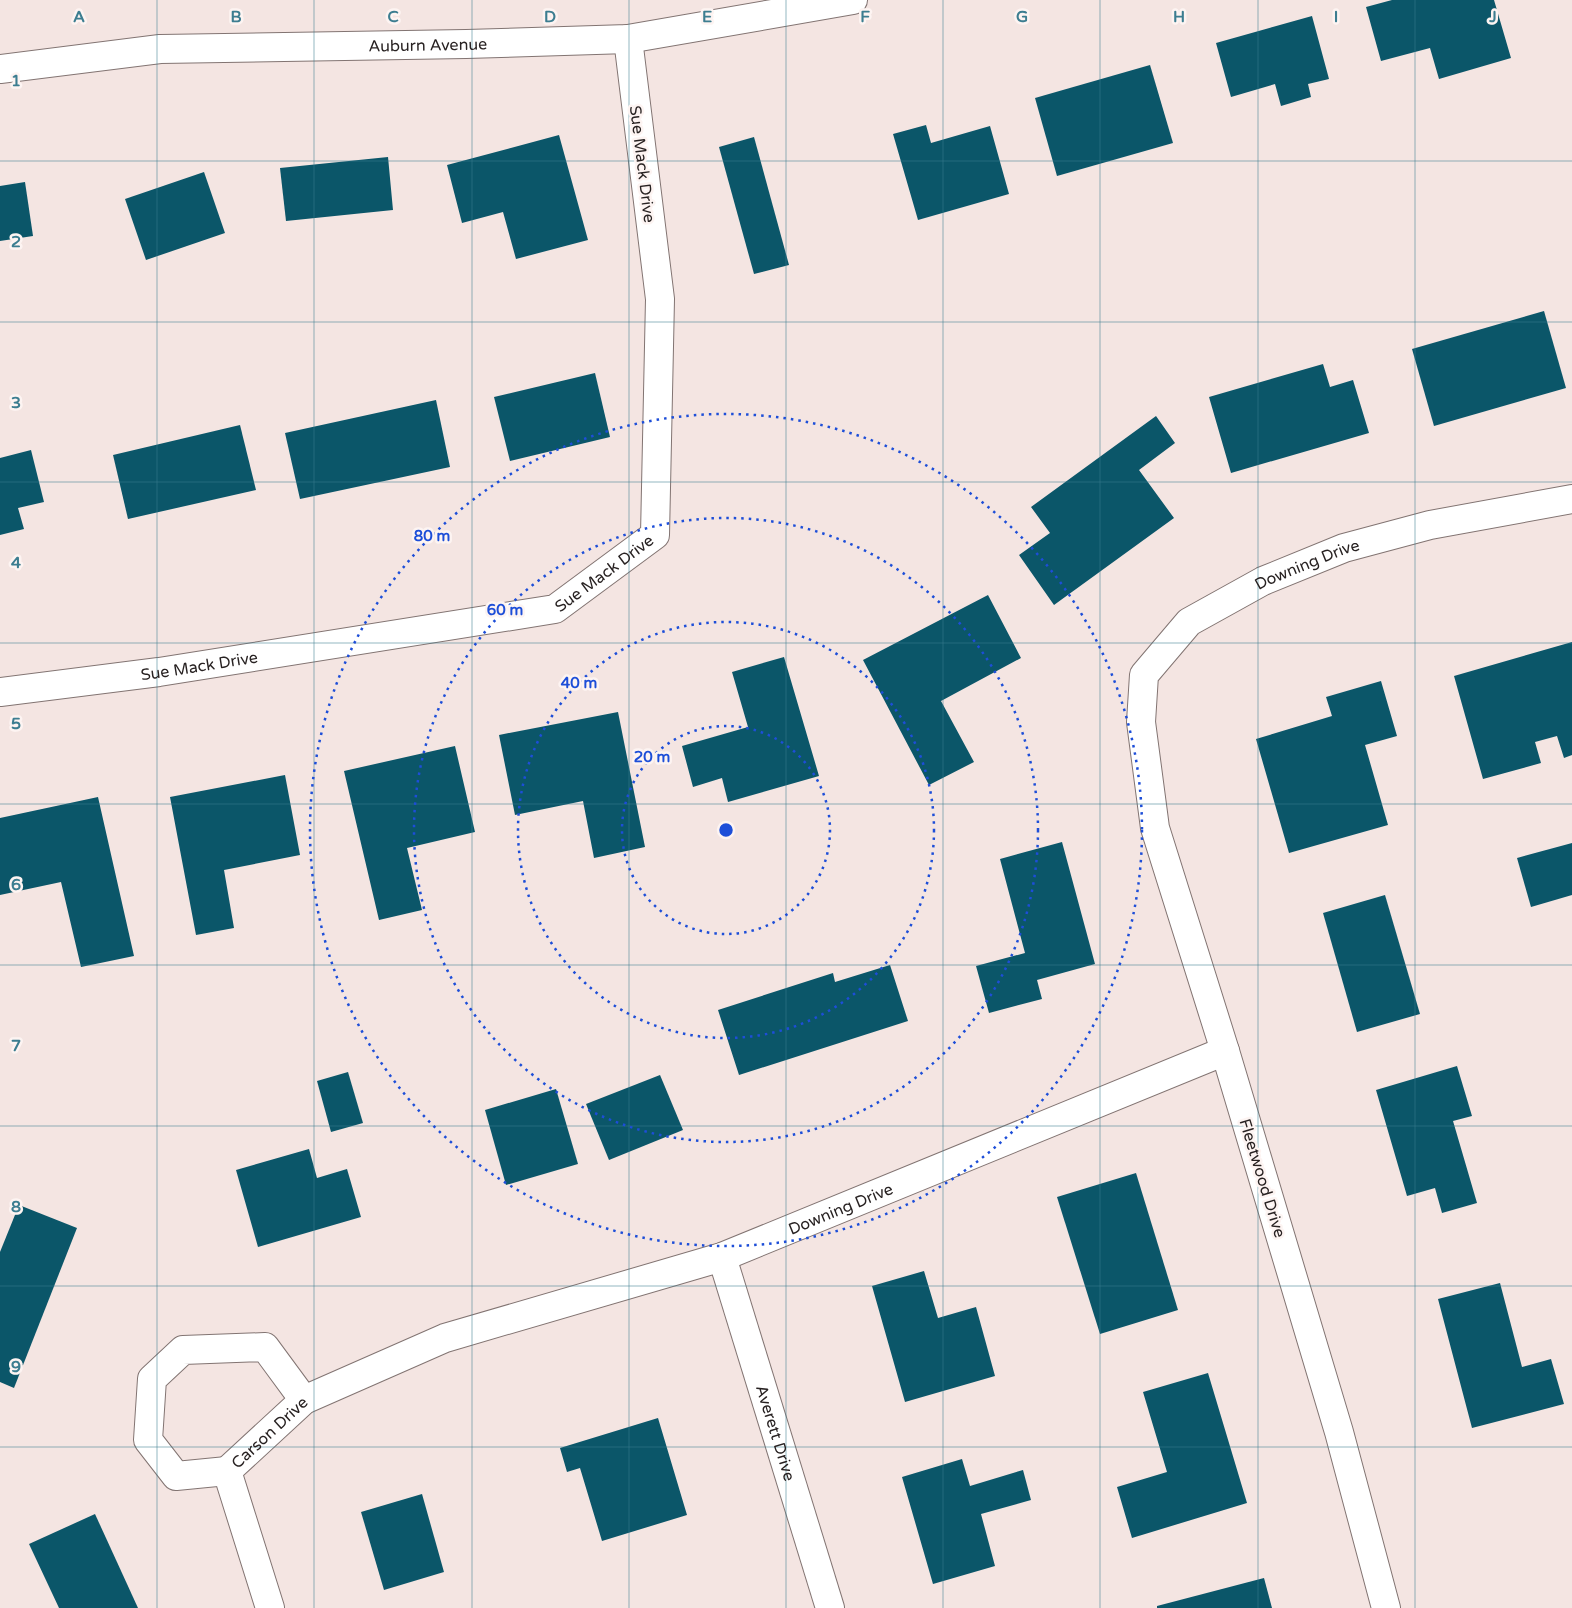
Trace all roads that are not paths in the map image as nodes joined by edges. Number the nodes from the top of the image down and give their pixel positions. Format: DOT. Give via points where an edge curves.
graph roads {
  1 [pos="853,0"];
  2 [pos="628,39"];
  3 [pos="0,70"];
  4 [pos="1572,499"];
  5 [pos="0,692"];
  6 [pos="1144,748"];
  7 [pos="1225,1051"];
  8 [pos="722,1257"];
  9 [pos="445,1338"];
  10 [pos="304,1400"];
  11 [pos="227,1471"];
  12 [pos="270,1608"];
  13 [pos="830,1608"];
  14 [pos="1386,1608"];
  1 -- 2 [label="street, Auburn Avenue"];
  2 -- 3 [label="street, Auburn Avenue" via="160,49"];
  2 -- 5 [label="street, Sue Mack Drive" via="660,299 655,535 555,609 159,672"];
  4 -- 6 [label="street, Downing Drive" via="1430,525 1344,548 1263,582 1189,622 1144,674 1141,722"];
  6 -- 7 [label="street, Fleetwood Drive" via="1155,828"];
  7 -- 8 [label="street, Downing Drive"];
  7 -- 14 [label="street, Fleetwood Drive" via="1339,1432"];
  8 -- 9 [label="street, Downing Drive"];
  8 -- 13 [label="street, Averett Drive"];
  9 -- 10 [label="street, Carson Drive"];
  10 -- 11 [label="street, Carson Drive"];
  10 -- 11 [label="street" via="265,1347 183,1350 152,1379 148,1440 176,1476"];
  11 -- 12 [label="street, Carson Drive"];
}
